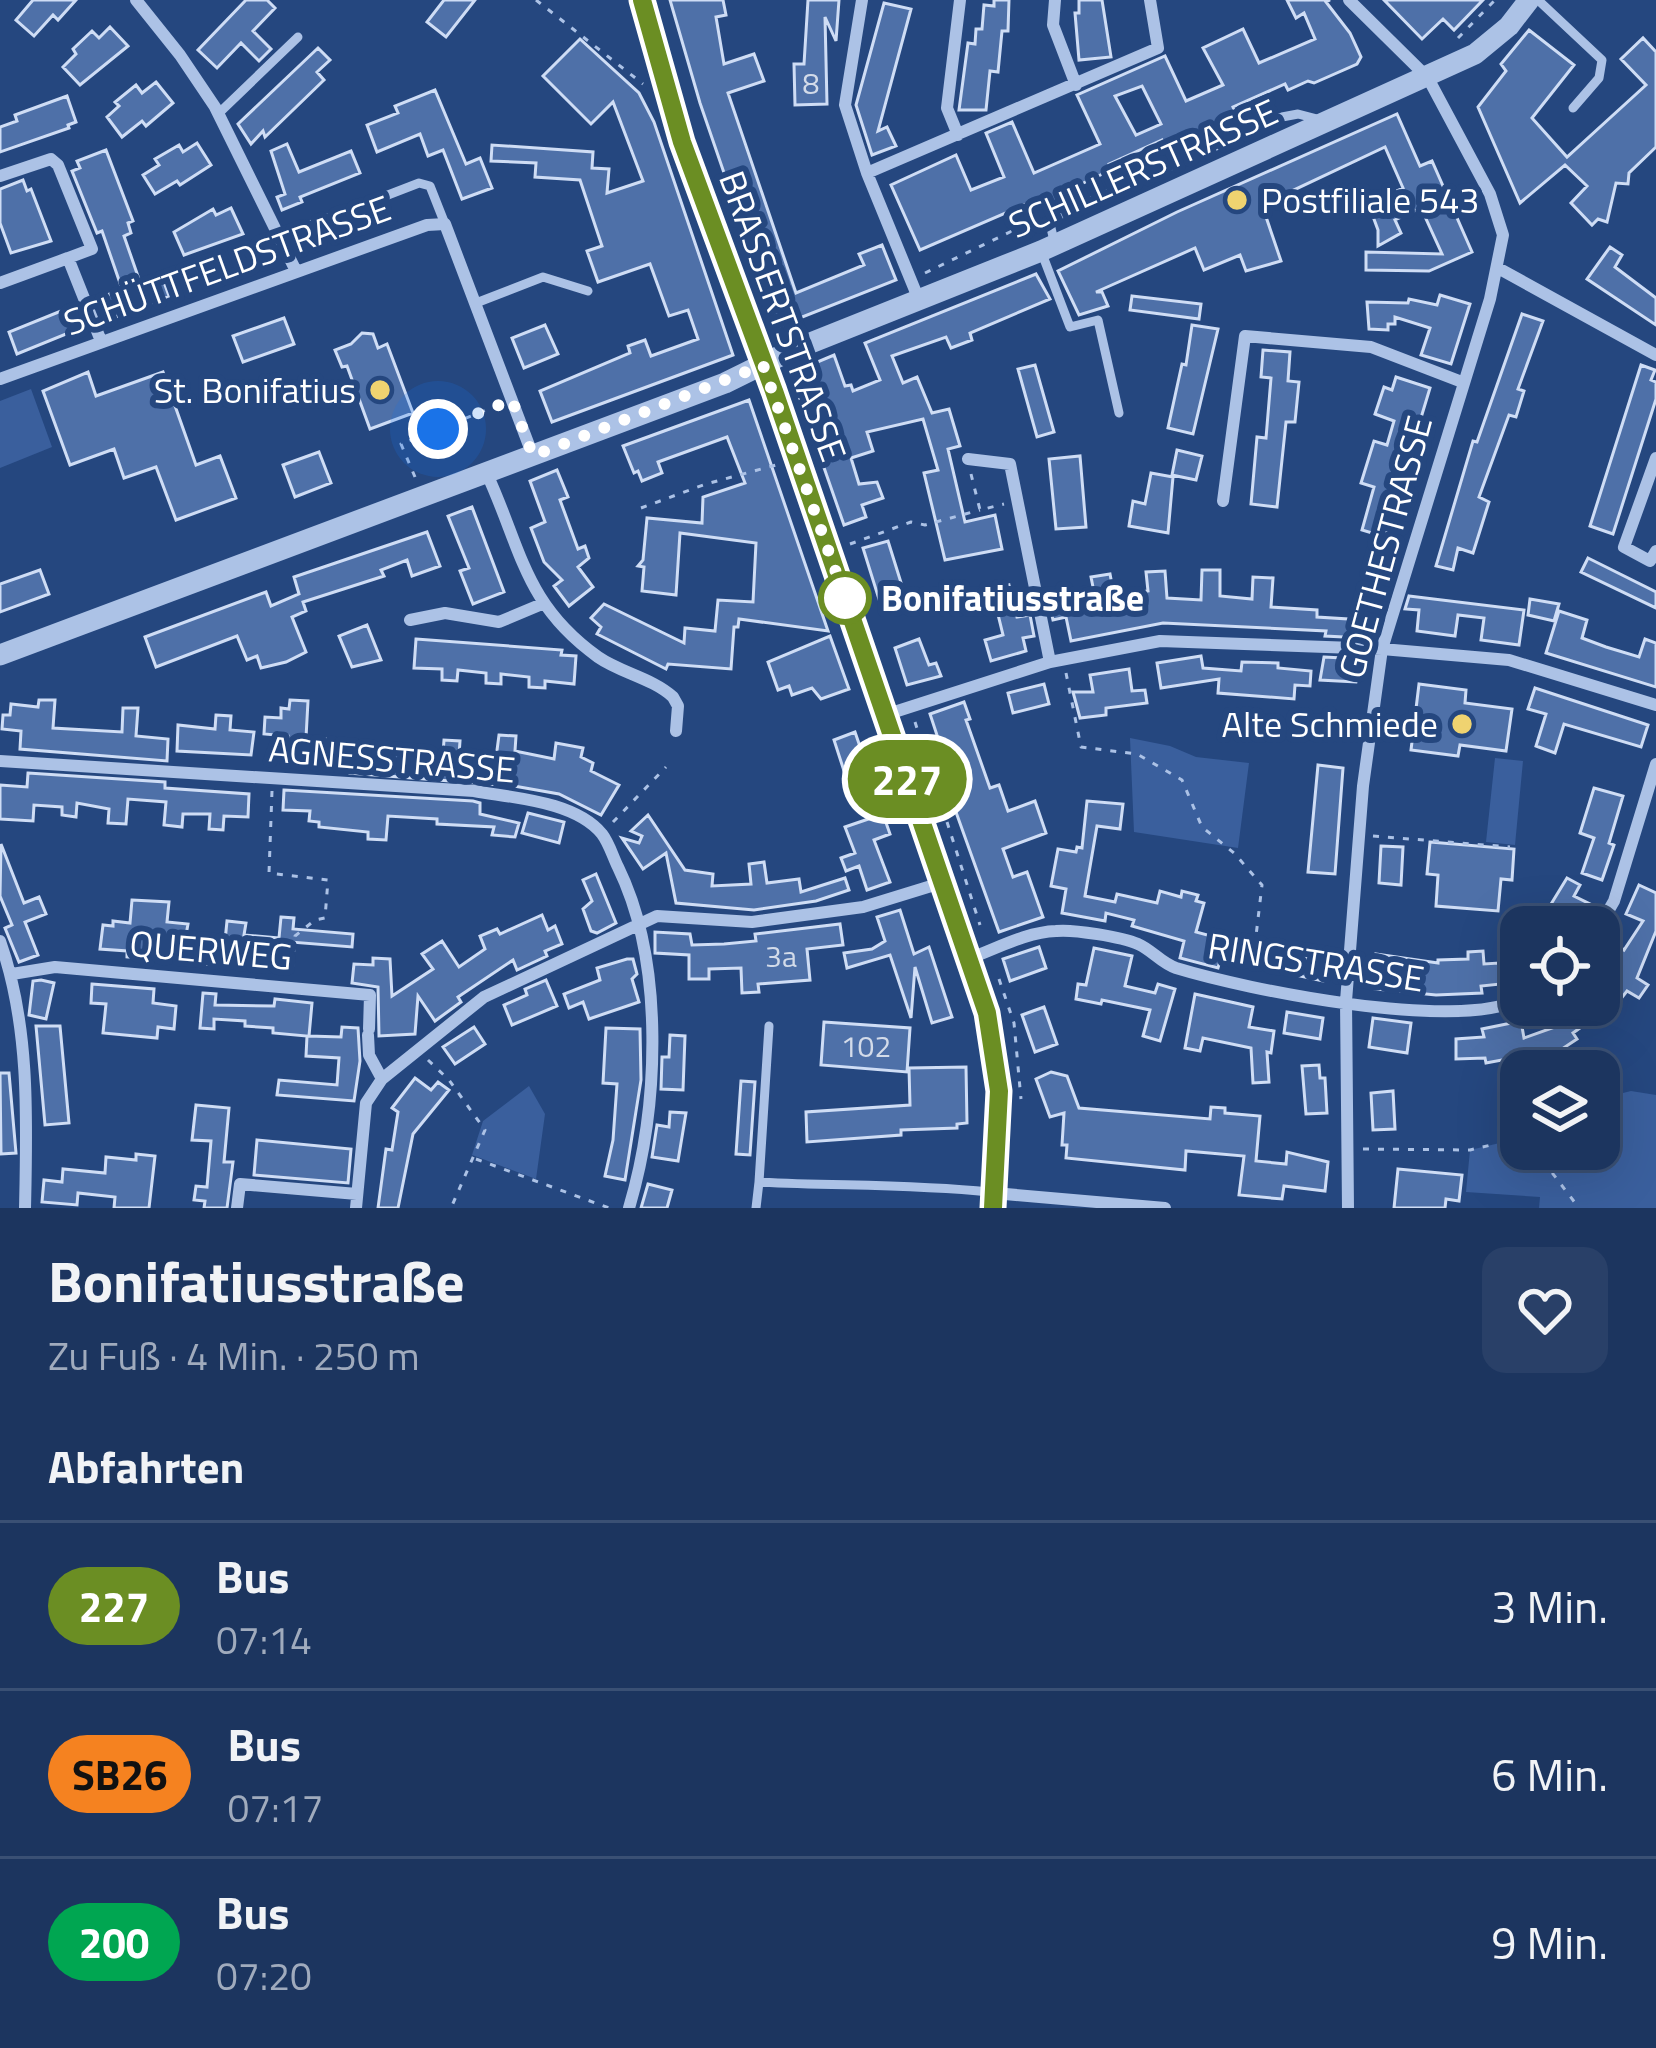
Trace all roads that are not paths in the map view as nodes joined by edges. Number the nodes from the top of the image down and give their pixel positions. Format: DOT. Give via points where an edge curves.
graph roads {
  1 [pos="136,0"];
  2 [pos="642,0"];
  3 [pos="862,0"];
  4 [pos="960,0"];
  5 [pos="1055,0"];
  6 [pos="1150,0"];
  7 [pos="1349,0"];
  8 [pos="1534,0"];
  9 [pos="298,37"];
  10 [pos="1426,75"];
  11 [pos="1076,85"];
  12 [pos="1573,108"];
  13 [pos="218,114"];
  14 [pos="958,135"];
  15 [pos="867,173"];
  16 [pos="0,176"];
  17 [pos="445,224"];
  18 [pos="279,237"];
  19 [pos="1048,248"];
  20 [pos="68,258"];
  21 [pos="1498,268"];
  22 [pos="296,271"];
  23 [pos="0,283"];
  24 [pos="589,291"];
  25 [pos="919,300"];
  26 [pos="476,303"];
  27 [pos="101,341"];
  28 [pos="1656,355"];
  29 [pos="763,365"];
  30 [pos="0,379"];
  31 [pos="1462,382"];
  32 [pos="1119,412"];
  33 [pos="533,456"];
  34 [pos="1656,458"];
  35 [pos="968,459"];
  36 [pos="487,474"];
  37 [pos="1223,501"];
  38 [pos="1656,550"];
  39 [pos="542,604"];
  40 [pos="410,620"];
  41 [pos="1382,649"];
  42 [pos="0,656"];
  43 [pos="1057,660"];
  44 [pos="1656,705"];
  45 [pos="885,715"];
  46 [pos="676,731"];
  47 [pos="0,761"];
  48 [pos="1656,764"];
  49 [pos="941,883"];
  50 [pos="1611,906"];
  51 [pos="641,926"];
  52 [pos="0,941"];
  53 [pos="968,959"];
  54 [pos="12,974"];
  55 [pos="1346,1001"];
  56 [pos="1500,1006"];
  57 [pos="769,1025"];
  58 [pos="382,1079"];
  59 [pos="759,1182"];
  60 [pos="993,1200"];
  61 [pos="356,1201"];
  62 [pos="1136,1207"];
  63 [pos="25,1208"];
  64 [pos="237,1208"];
  65 [pos="629,1208"];
  66 [pos="756,1208"];
  67 [pos="1165,1208"];
  68 [pos="1348,1208"];
  1 -- 13 [label="street"];
  2 -- 29 [label="main road, BRASSERTSTRASSE" via="682,142"];
  3 -- 15 [label="street" via="845,105"];
  4 -- 14 [label="street" via="947,108"];
  5 -- 11 [label="street" via="1053,25"];
  6 -- 11 [label="street" via="1158,48"];
  7 -- 10 [label="street, GOETHESTRASSE"];
  8 -- 10 [label="street, SCHILLERSTRASSE" via="1475,54"];
  8 -- 12 [label="lane" via="1602,60 1599,77"];
  9 -- 13 [label="lane"];
  10 -- 19 [label="street, SCHILLERSTRASSE"];
  10 -- 21 [label="street, GOETHESTRASSE" via="1497,210"];
  11 -- 14 [label="street"];
  13 -- 18 [label="street"];
  14 -- 15 [label="street"];
  15 -- 25 [label="street"];
  16 -- 20 [label="street" via="51,159 58,165 92,249"];
  17 -- 18 [label="lane" via="430,186 419,183"];
  17 -- 22 [label="street, SCHÜTTFELDSTRASSE"];
  17 -- 26 [label="street, SCHÜTTFELDSTRASSE"];
  18 -- 22 [label="street"];
  19 -- 25 [label="street, SCHILLERSTRASSE"];
  19 -- 32 [label="lane" via="1070,327 1098,320"];
  20 -- 23 [label="street"];
  20 -- 27 [label="street"];
  21 -- 28 [label="street"];
  21 -- 31 [label="street, GOETHESTRASSE"];
  22 -- 27 [label="street, SCHÜTTFELDSTRASSE"];
  24 -- 26 [label="lane" via="543,277"];
  25 -- 29 [label="street, SCHILLERSTRASSE"];
  26 -- 33 [label="street, SCHÜTTFELDSTRASSE"];
  27 -- 30 [label="street, SCHÜTTFELDSTRASSE"];
  29 -- 33 [label="street"];
  29 -- 45 [label="main road, BRASSERTSTRASSE"];
  31 -- 37 [label="street" via="1371,347 1245,336"];
  31 -- 41 [label="street, GOETHESTRASSE"];
  33 -- 36 [label="street"];
  34 -- 38 [label="street" via="1624,547 1650,560"];
  35 -- 43 [label="street" via="1010,464"];
  36 -- 39 [label="street"];
  36 -- 42 [label="street"];
  39 -- 40 [label="street" via="499,622 446,613"];
  39 -- 46 [label="street" via="603,661 673,697"];
  41 -- 43 [label="street" via="1160,641"];
  41 -- 44 [label="street" via="1510,659"];
  41 -- 55 [label="street, GOETHESTRASSE"];
  43 -- 45 [label="street"];
  45 -- 49 [label="main road, BRASSERTSTRASSE"];
  47 -- 51 [label="street, AGNESSTRASSE" via="474,791 551,805 602,834"];
  48 -- 50 [label="street"];
  49 -- 51 [label="street" via="807,916 657,916"];
  49 -- 53 [label="main road, BRASSERTSTRASSE"];
  51 -- 58 [label="street" via="484,997"];
  51 -- 65 [label="street" via="650,1024 647,1134"];
  52 -- 54 [label="street"];
  53 -- 55 [label="street, RINGSTRASSE" via="1060,930 1137,943 1168,966"];
  53 -- 60 [label="main road, BRASSERTSTRASSE" via="987,1013 999,1091"];
  54 -- 58 [label="street, QUERWEG" via="55,967 370,995 369,1055"];
  54 -- 63 [label="street" via="28,1106"];
  55 -- 56 [label="street, RINGSTRASSE" via="1444,1013"];
  55 -- 68 [label="street, GOETHESTRASSE"];
  57 -- 59 [label="lane"];
  58 -- 61 [label="street" via="366,1103"];
  59 -- 60 [label="lane" via="896,1185"];
  59 -- 66 [label="lane"];
  60 -- 62 [label="street"];
  61 -- 64 [label="street" via="240,1184"];
  62 -- 67 [label="street"];
}
